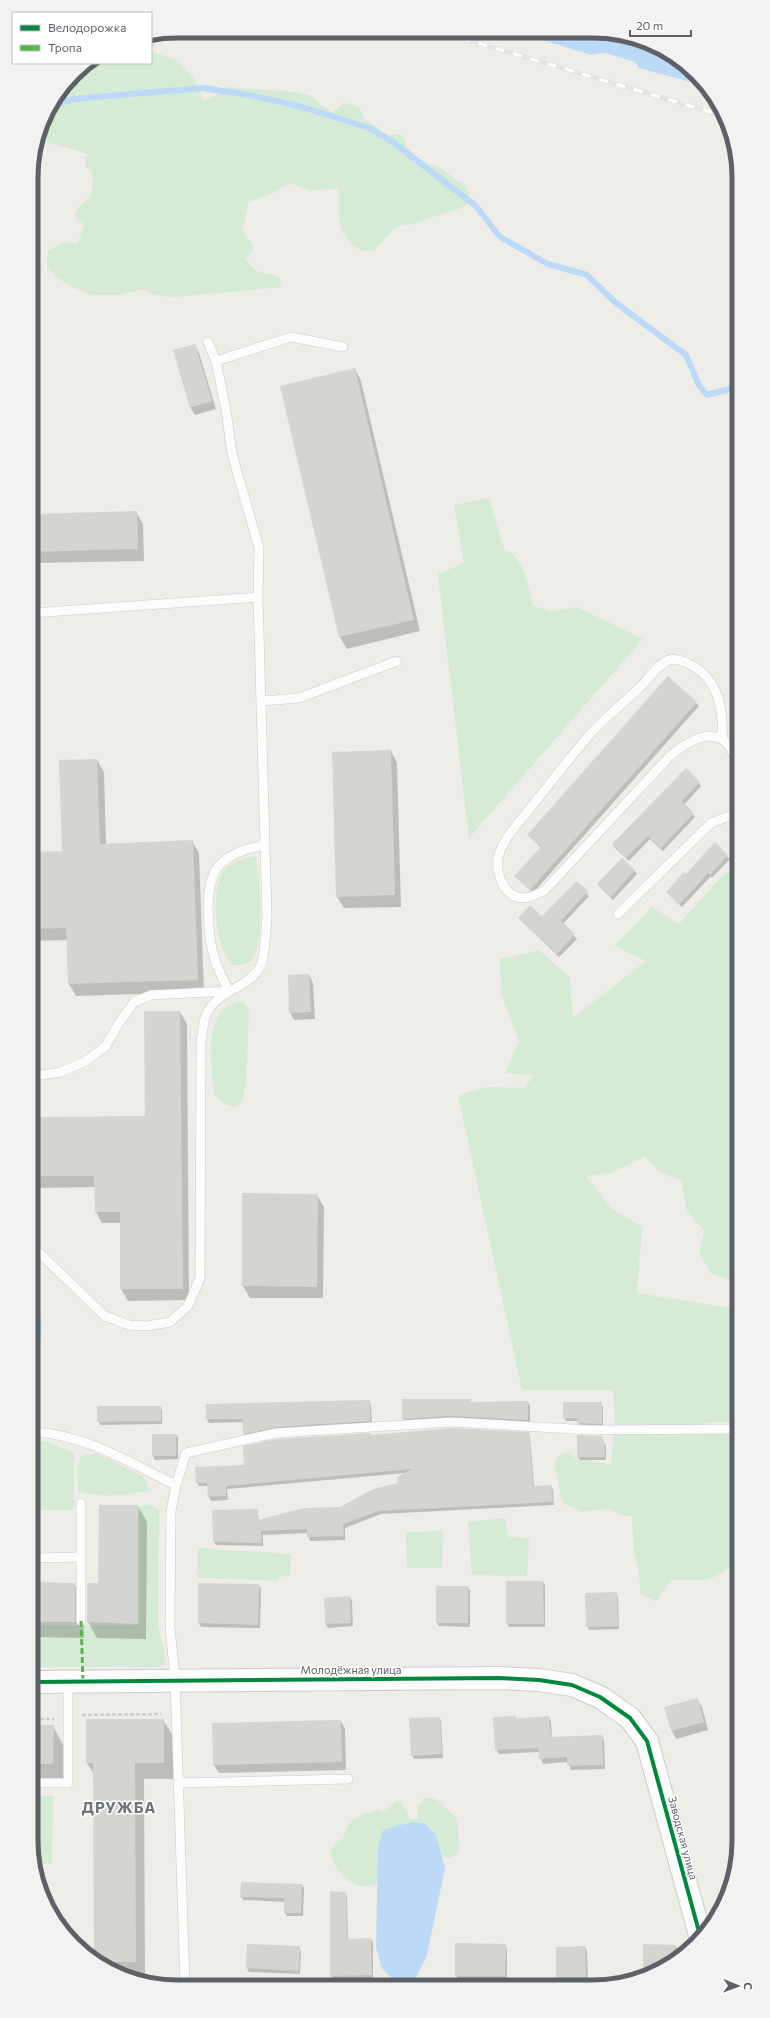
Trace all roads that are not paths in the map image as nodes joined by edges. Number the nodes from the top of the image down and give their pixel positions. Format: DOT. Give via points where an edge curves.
graph roads {
  1 [pos="208,342"];
  2 [pos="343,347"];
  3 [pos="216,361"];
  4 [pos="258,596"];
  5 [pos="38,613"];
  6 [pos="397,661"];
  7 [pos="261,701"];
  8 [pos="722,739"];
  9 [pos="732,751"];
  10 [pos="732,815"];
  11 [pos="265,845"];
  12 [pos="618,914"];
  13 [pos="229,991"];
  14 [pos="38,1075"];
  15 [pos="38,1252"];
  16 [pos="732,1428"];
  17 [pos="38,1432"];
  18 [pos="176,1484"];
  19 [pos="81,1503"];
  20 [pos="81,1556"];
  21 [pos="38,1558"];
  22 [pos="81,1621"];
  23 [pos="174,1680"];
  24 [pos="38,1682"];
  25 [pos="68,1682"];
  26 [pos="647,1741"];
  27 [pos="348,1779"];
  28 [pos="38,1783"];
  29 [pos="178,1783"];
  30 [pos="699,1932"];
  31 [pos="185,1980"];
  1 -- 3 [label="lane"];
  2 -- 3 [label="lane" via="291,337"];
  3 -- 4 [label="lane" via="232,454 259,548"];
  4 -- 5 [label="lane"];
  4 -- 7 [label="lane"];
  6 -- 7 [label="lane" via="299,698"];
  7 -- 11 [label="lane"];
  8 -- 8 [label="lane" via="723,718 709,677 684,661 669,660 657,668 593,731 512,832 499,854 497,871 502,884 512,894 524,898 544,891 680,748 705,736"];
  8 -- 9 [label="lane"];
  10 -- 12 [label="lane" via="710,823"];
  11 -- 13 [label="lane" via="267,916 261,964 250,979"];
  11 -- 13 [label="lane" via="249,848 228,858 212,877 209,891 215,960"];
  13 -- 14 [label="lane" via="151,995 134,1002 105,1047 84,1062 61,1072"];
  13 -- 15 [label="lane" via="213,1004 204,1020 201,1043 200,1278 188,1306 170,1322 129,1326 105,1316"];
  16 -- 18 [label="lane" via="590,1430 452,1422 276,1433 186,1453"];
  17 -- 18 [label="lane" via="98,1446"];
  18 -- 23 [label="lane" via="171,1511 170,1619"];
  19 -- 20 [label="lane"];
  20 -- 21 [label="lane"];
  20 -- 22 [label="lane"];
  23 -- 25 [label="street, Молодёжная улица"];
  23 -- 26 [label="street, Молодёжная улица" via="538,1680 572,1685 600,1697 630,1718"];
  23 -- 29 [label="lane"];
  24 -- 25 [label="street, Молодёжная улица"];
  25 -- 28 [label="lane" via="68,1783"];
  26 -- 30 [label="street, Заводская улица"];
  27 -- 29 [label="lane"];
  29 -- 31 [label="lane"];
}
